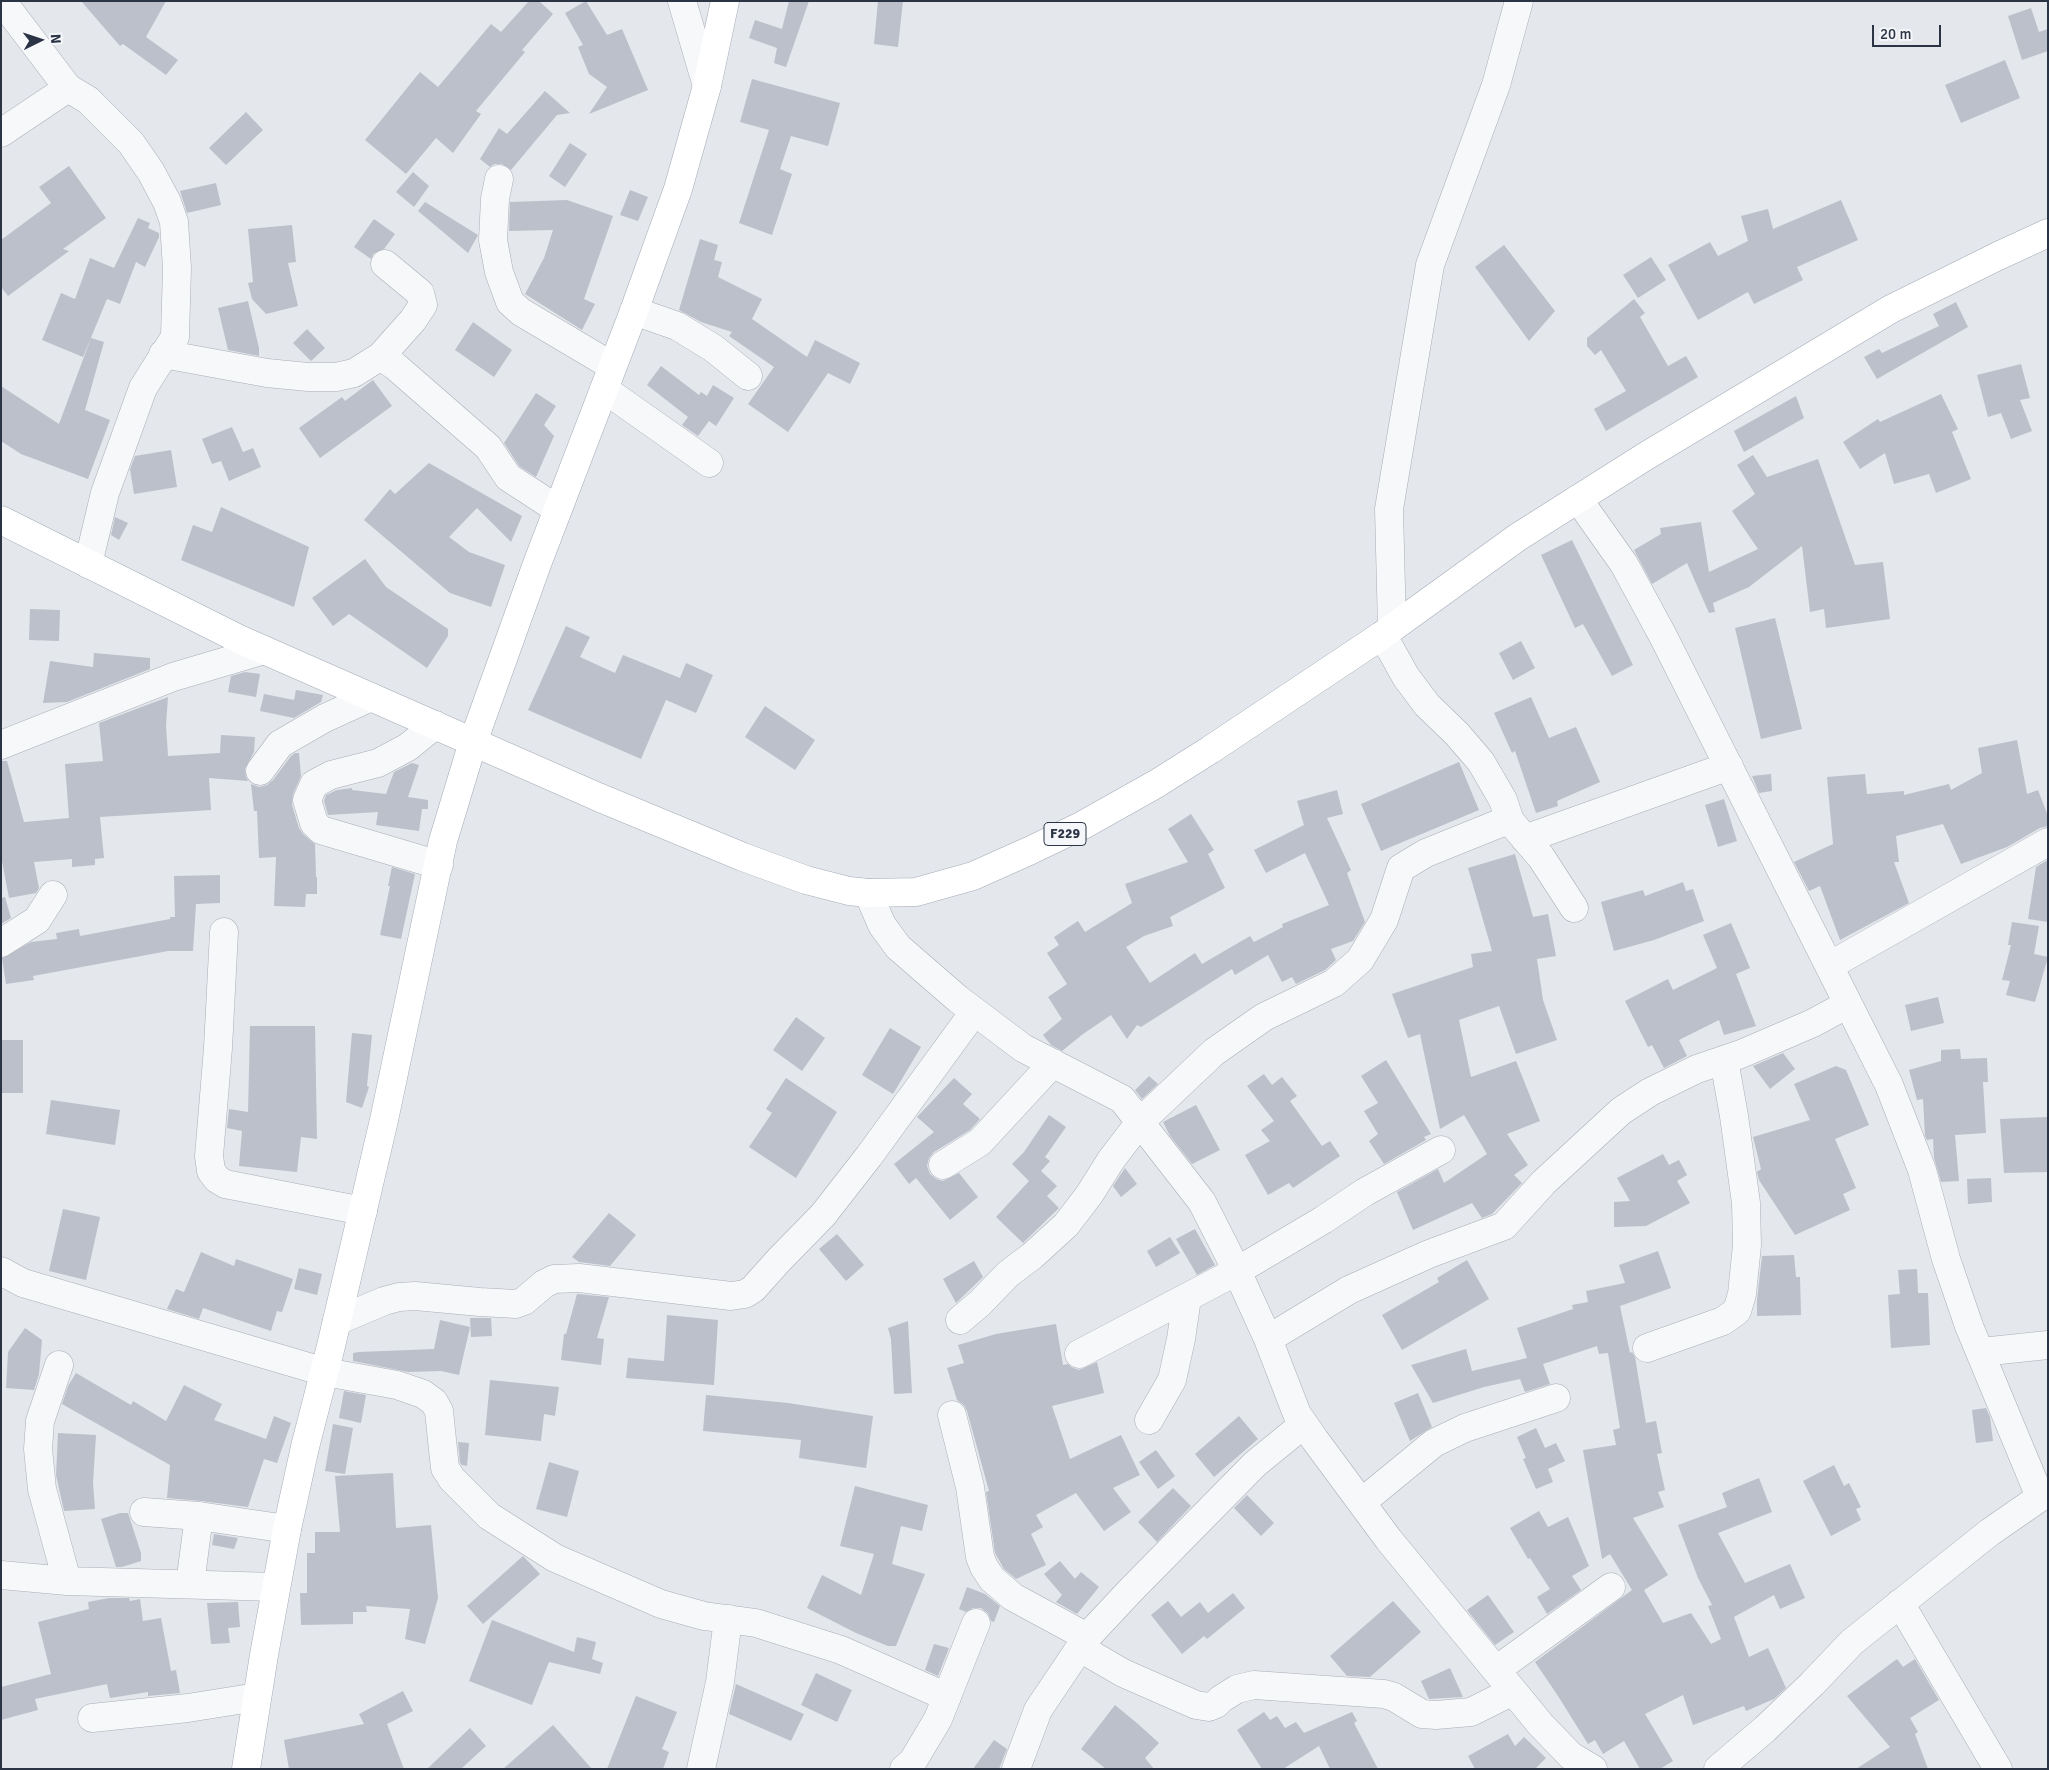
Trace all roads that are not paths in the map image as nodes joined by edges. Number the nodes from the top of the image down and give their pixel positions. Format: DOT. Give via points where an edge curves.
graph roads {
  1 [pos="2,1"];
  2 [pos="724,1"];
  3 [pos="1519,1"];
  4 [pos="685,3"];
  5 [pos="707,86"];
  6 [pos="68,88"];
  7 [pos="1,133"];
  8 [pos="499,179"];
  9 [pos="2048,234"];
  10 [pos="385,264"];
  11 [pos="634,311"];
  12 [pos="164,354"];
  13 [pos="381,356"];
  14 [pos="748,376"];
  15 [pos="608,377"];
  16 [pos="709,463"];
  17 [pos="1578,499"];
  18 [pos="557,509"];
  19 [pos="1,520"];
  20 [pos="88,564"];
  21 [pos="1386,632"];
  22 [pos="264,650"];
  23 [pos="371,697"];
  24 [pos="435,725"];
  25 [pos="473,742"];
  26 [pos="1,745"];
  27 [pos="1729,766"];
  28 [pos="260,771"];
  29 [pos="1517,830"];
  30 [pos="2048,842"];
  31 [pos="439,865"];
  32 [pos="868,893"];
  33 [pos="53,895"];
  34 [pos="1574,908"];
  35 [pos="224,932"];
  36 [pos="1,943"];
  37 [pos="1829,966"];
  38 [pos="1848,1004"];
  39 [pos="974,1012"];
  40 [pos="1724,1060"];
  41 [pos="1053,1063"];
  42 [pos="1140,1122"];
  43 [pos="1441,1150"];
  44 [pos="943,1165"];
  45 [pos="363,1211"];
  46 [pos="1,1270"];
  47 [pos="1237,1271"];
  48 [pos="1187,1298"];
  49 [pos="960,1320"];
  50 [pos="337,1321"];
  51 [pos="1268,1339"];
  52 [pos="2048,1345"];
  53 [pos="1647,1348"];
  54 [pos="1981,1352"];
  55 [pos="1079,1354"];
  56 [pos="59,1365"];
  57 [pos="325,1372"];
  58 [pos="1556,1398"];
  59 [pos="952,1415"];
  60 [pos="1149,1420"];
  61 [pos="1304,1424"];
  62 [pos="2044,1494"];
  63 [pos="1362,1502"];
  64 [pos="144,1512"];
  65 [pos="199,1516"];
  66 [pos="287,1529"];
  67 [pos="1,1575"];
  68 [pos="67,1580"];
  69 [pos="190,1584"];
  70 [pos="276,1587"];
  71 [pos="1611,1588"];
  72 [pos="1900,1603"];
  73 [pos="728,1619"];
  74 [pos="976,1624"];
  75 [pos="1083,1643"];
  76 [pos="1496,1670"];
  77 [pos="1513,1691"];
  78 [pos="257,1697"];
  79 [pos="947,1697"];
  80 [pos="92,1718"];
  81 [pos="246,1769"];
  82 [pos="701,1769"];
  83 [pos="904,1769"];
  84 [pos="1016,1769"];
  85 [pos="1593,1769"];
  86 [pos="1718,1769"];
  87 [pos="1998,1769"];
  1 -- 6 [label="street"];
  2 -- 5 [label="main road"];
  3 -- 21 [label="street" via="1496,85 1430,265 1389,509"];
  4 -- 5 [label="street"];
  5 -- 11 [label="main road" via="678,189"];
  6 -- 7 [label="street"];
  6 -- 12 [label="street" via="88,100 131,143 151,172 174,222 177,312 175,337"];
  8 -- 15 [label="street" via="493,240 499,272 510,302"];
  9 -- 17 [label="main road, F229" via="1892,309"];
  10 -- 13 [label="street" via="420,293 424,305"];
  11 -- 14 [label="street" via="677,326 713,348"];
  11 -- 15 [label="main road"];
  12 -- 13 [label="street" via="267,373 308,377 354,373"];
  12 -- 20 [label="street" via="140,396 105,493"];
  13 -- 18 [label="street" via="488,447 508,477"];
  15 -- 16 [label="street"];
  15 -- 18 [label="main road"];
  17 -- 21 [label="main road, F229" via="1518,537"];
  17 -- 27 [label="street" via="1624,564"];
  18 -- 25 [label="main road"];
  19 -- 20 [label="main road, F229"];
  20 -- 22 [label="main road, F229"];
  21 -- 29 [label="street" via="1391,650 1406,677 1481,762"];
  21 -- 32 [label="main road, F229" via="1210,750 1083,825 973,876 916,892"];
  22 -- 23 [label="main road, F229"];
  22 -- 26 [label="street" via="173,677"];
  23 -- 24 [label="main road, F229"];
  23 -- 28 [label="street" via="280,744"];
  24 -- 25 [label="main road, F229"];
  24 -- 31 [label="street" via="408,747 378,764 331,776 314,784 307,800 314,823 321,830"];
  25 -- 31 [label="main road"];
  25 -- 32 [label="main road, F229" via="742,857 806,880"];
  27 -- 29 [label="street"];
  27 -- 37 [label="street"];
  29 -- 34 [label="street" via="1541,857"];
  29 -- 42 [label="street" via="1498,824 1426,853 1402,868 1384,920 1360,960 1334,983 1264,1017 1214,1052"];
  30 -- 37 [label="street"];
  31 -- 45 [label="main road"];
  32 -- 39 [label="street" via="882,925 898,946"];
  33 -- 36 [label="street" via="37,920"];
  35 -- 45 [label="street" via="209,1156 211,1171 225,1184"];
  37 -- 38 [label="street"];
  38 -- 40 [label="street"];
  38 -- 54 [label="street" via="1889,1085 1922,1170 1946,1259"];
  39 -- 41 [label="street" via="1023,1048"];
  39 -- 50 [label="street" via="823,1215 753,1290 731,1296 579,1278 544,1284 516,1304 398,1297"];
  40 -- 51 [label="street" via="1650,1092 1621,1111 1544,1182 1504,1226 1429,1254 1349,1290"];
  40 -- 53 [label="street" via="1746,1202 1747,1246 1742,1294 1737,1311 1723,1321"];
  41 -- 42 [label="street" via="1122,1099"];
  41 -- 44 [label="street" via="980,1142"];
  42 -- 47 [label="street" via="1202,1202"];
  42 -- 49 [label="street" via="1066,1225"];
  43 -- 47 [label="street" via="1365,1192"];
  45 -- 50 [label="main road"];
  46 -- 57 [label="street" via="23,1283"];
  47 -- 48 [label="street"];
  47 -- 51 [label="street"];
  48 -- 55 [label="street"];
  48 -- 60 [label="street" via="1172,1380"];
  50 -- 57 [label="main road"];
  51 -- 61 [label="street" via="1297,1414"];
  52 -- 54 [label="street"];
  54 -- 62 [label="street"];
  56 -- 68 [label="street" via="40,1421 38,1449 42,1489"];
  57 -- 66 [label="main road"];
  57 -- 73 [label="street" via="398,1385 423,1394 434,1402 439,1412 446,1468 452,1480 489,1516 555,1558 661,1604"];
  58 -- 63 [label="street" via="1465,1428 1434,1443"];
  59 -- 75 [label="street" via="970,1487 984,1567 992,1579 1013,1597"];
  61 -- 63 [label="street"];
  61 -- 75 [label="street" via="1255,1464"];
  62 -- 72 [label="street"];
  63 -- 76 [label="street" via="1389,1540"];
  64 -- 65 [label="street"];
  65 -- 66 [label="street"];
  65 -- 69 [label="street"];
  66 -- 70 [label="main road"];
  67 -- 68 [label="street"];
  68 -- 69 [label="street"];
  69 -- 70 [label="street"];
  70 -- 78 [label="main road"];
  71 -- 76 [label="street"];
  72 -- 86 [label="street" via="1852,1642 1765,1729"];
  72 -- 87 [label="street"];
  73 -- 79 [label="street" via="756,1622 840,1650"];
  73 -- 82 [label="street" via="720,1682"];
  74 -- 79 [label="street"];
  75 -- 77 [label="street" via="1123,1673 1196,1706 1209,1707 1237,1688 1254,1685 1384,1694 1422,1714 1436,1715 1471,1712"];
  75 -- 84 [label="street" via="1038,1710"];
  76 -- 77 [label="street"];
  77 -- 85 [label="street" via="1571,1756"];
  78 -- 80 [label="street"];
  78 -- 81 [label="main road"];
  79 -- 83 [label="street" via="913,1761"];
}
